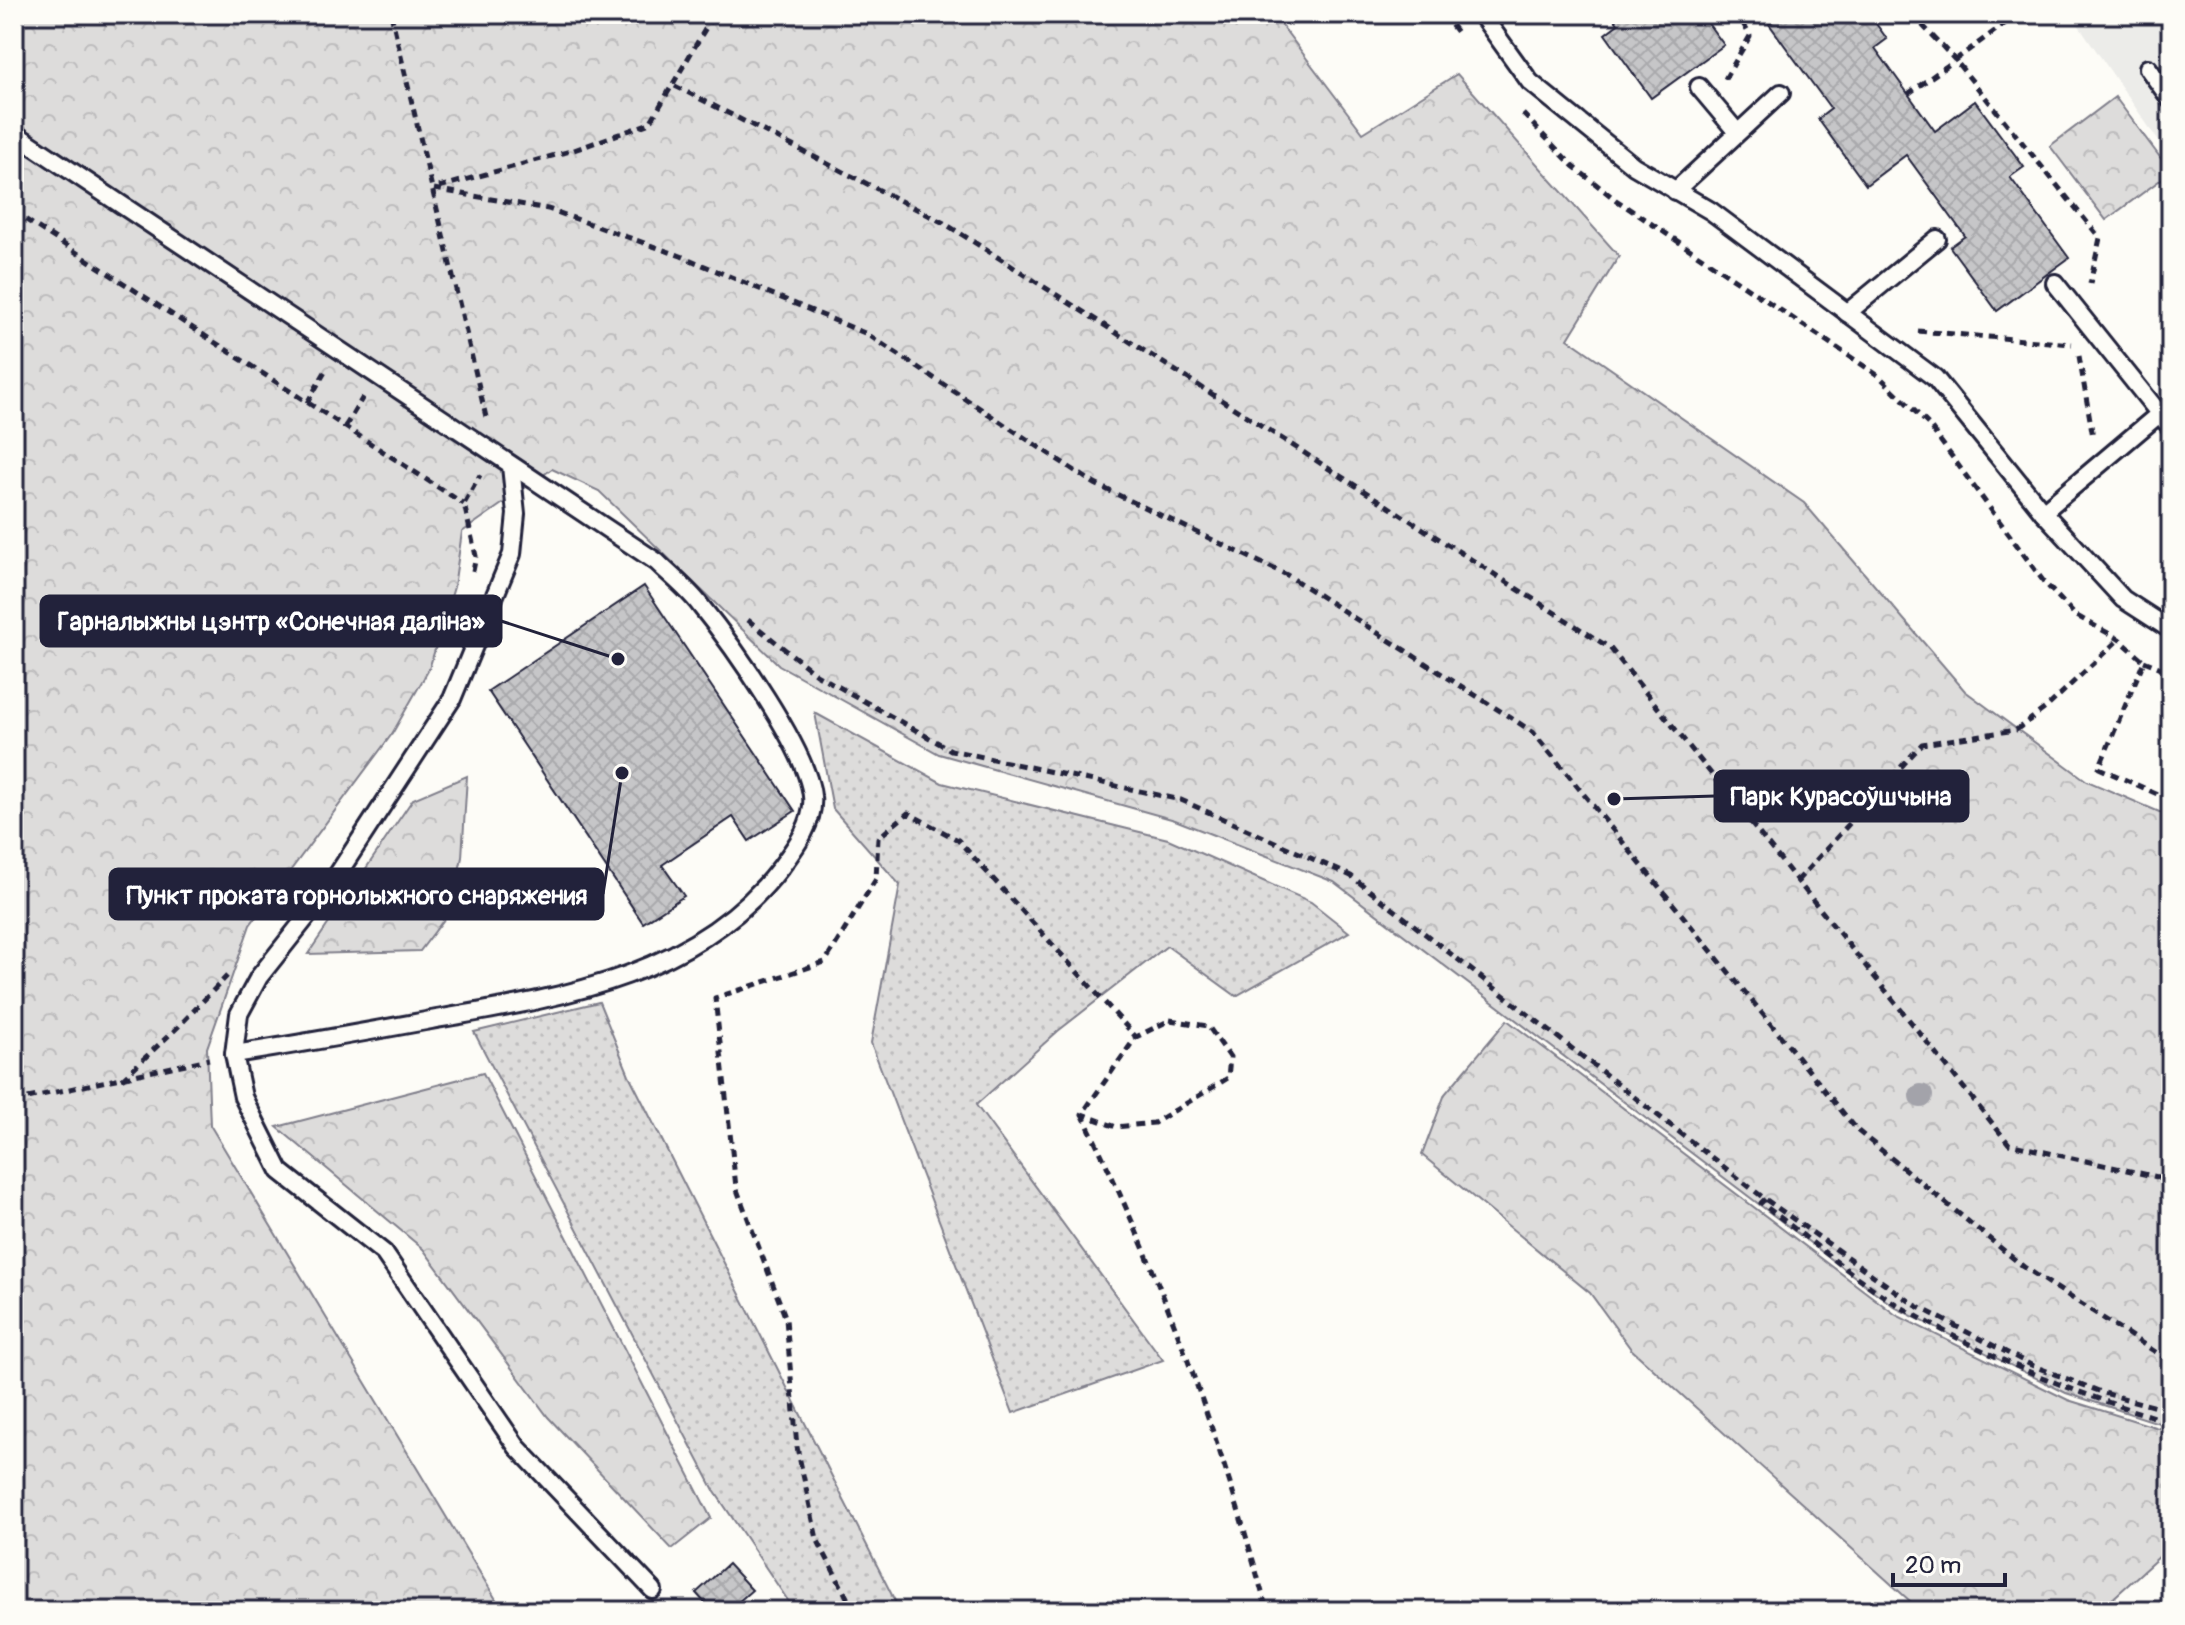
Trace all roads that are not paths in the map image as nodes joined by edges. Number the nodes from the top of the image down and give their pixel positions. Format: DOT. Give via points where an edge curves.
graph roads {
  1 [pos="1481,14"];
  2 [pos="2148,68"];
  3 [pos="1699,87"];
  4 [pos="1781,93"];
  5 [pos="2171,100"];
  6 [pos="1736,131"];
  7 [pos="14,133"];
  8 [pos="1675,191"];
  9 [pos="1937,239"];
  10 [pos="2055,283"];
  11 [pos="1847,313"];
  12 [pos="2165,409"];
  13 [pos="2171,428"];
  14 [pos="511,466"];
  15 [pos="2043,512"];
  16 [pos="2171,630"];
  17 [pos="234,1054"];
  18 [pos="653,1590"];
  1 -- 8 [label="lane" via="1530,82 1634,166"];
  2 -- 5 [label="lane"];
  3 -- 6 [label="lane"];
  4 -- 6 [label="lane"];
  6 -- 8 [label="lane"];
  7 -- 14 [label="lane"];
  8 -- 11 [label="lane" via="1711,211"];
  9 -- 11 [label="lane"];
  10 -- 12 [label="lane"];
  11 -- 15 [label="lane" via="1935,378"];
  12 -- 13 [label="lane"];
  12 -- 15 [label="lane"];
  14 -- 17 [label="lane" via="516,514 512,554 452,699 324,895 259,977 239,1014"];
  14 -- 17 [label="lane" via="657,562 700,604 803,757 813,799 801,840 762,891 711,935 646,969 556,999"];
  15 -- 16 [label="lane" via="2123,599"];
  17 -- 18 [label="lane" via="243,1097 280,1171 384,1253 517,1447"];
}
